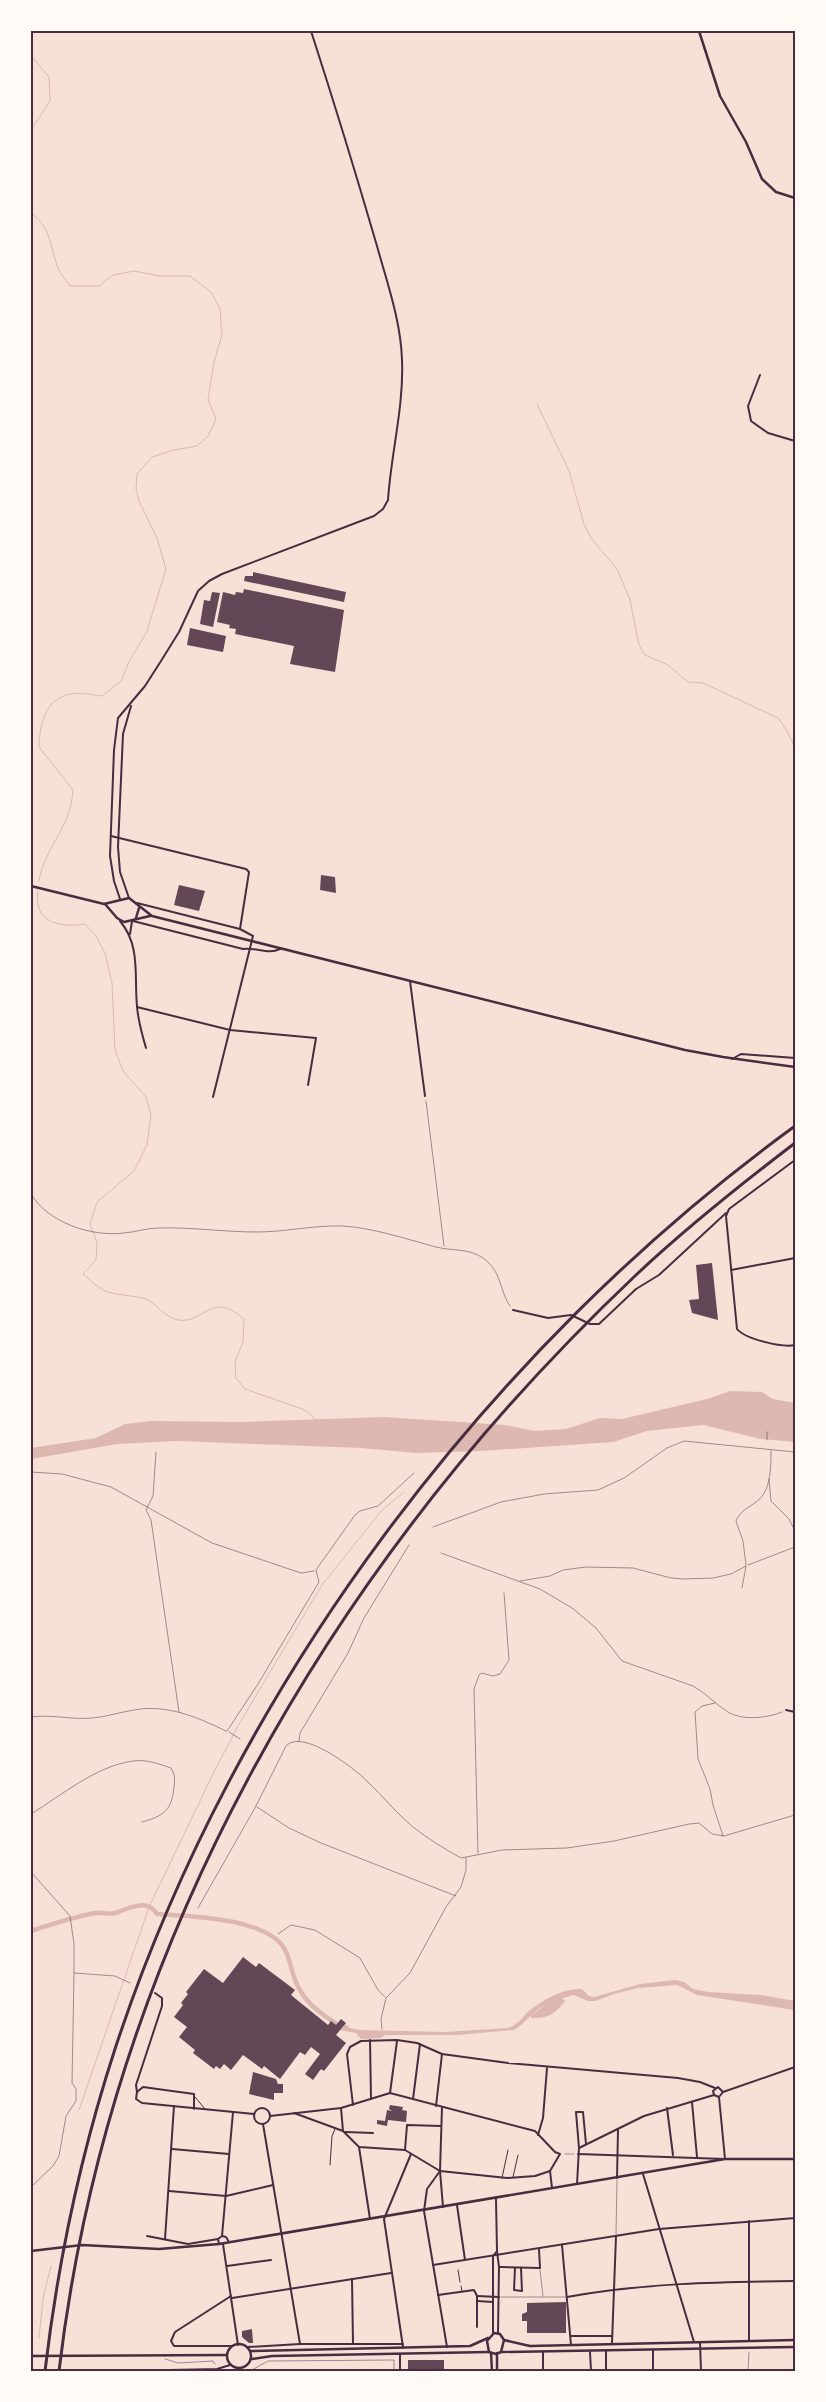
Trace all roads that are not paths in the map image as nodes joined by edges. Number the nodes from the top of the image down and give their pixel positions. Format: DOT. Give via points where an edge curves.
graph roads {
  1 [pos="311,31"];
  2 [pos="699,31"];
  3 [pos="795,198"];
  4 [pos="760,375"];
  5 [pos="795,440"];
  6 [pos="131,704"];
  7 [pos="118,718"];
  8 [pos="126,720"];
  9 [pos="111,836"];
  10 [pos="118,837"];
  11 [pos="31,886"];
  12 [pos="129,898"];
  13 [pos="120,899"];
  14 [pos="117,902"];
  15 [pos="137,903"];
  16 [pos="104,904"];
  17 [pos="139,907"];
  18 [pos="114,913"];
  19 [pos="152,916"];
  20 [pos="136,918"];
  21 [pos="119,920"];
  22 [pos="132,921"];
  23 [pos="240,929"];
  24 [pos="130,934"];
  25 [pos="252,942"];
  26 [pos="250,948"];
  27 [pos="280,949"];
  28 [pos="410,981"];
  29 [pos="137,1007"];
  30 [pos="31,1021"];
  31 [pos="230,1030"];
  32 [pos="31,1034"];
  33 [pos="146,1048"];
  34 [pos="795,1058"];
  35 [pos="732,1059"];
  36 [pos="795,1067"];
  37 [pos="308,1085"];
  38 [pos="425,1096"];
  39 [pos="213,1097"];
  40 [pos="795,1126"];
  41 [pos="795,1143"];
  42 [pos="795,1160"];
  43 [pos="727,1211"];
  44 [pos="795,1259"];
  45 [pos="731,1270"];
  46 [pos="513,1310"];
  47 [pos="795,1345"];
  48 [pos="786,1710"];
  49 [pos="795,1712"];
  50 [pos="155,1993"];
  51 [pos="370,2040"];
  52 [pos="397,2040"];
  53 [pos="420,2044"];
  54 [pos="442,2054"];
  55 [pos="548,2067"];
  56 [pos="795,2067"];
  57 [pos="715,2088"];
  58 [pos="137,2092"];
  59 [pos="723,2092"];
  60 [pos="390,2093"];
  61 [pos="714,2095"];
  62 [pos="194,2096"];
  63 [pos="719,2097"];
  64 [pos="371,2099"];
  65 [pos="414,2099"];
  66 [pos="692,2102"];
  67 [pos="353,2105"];
  68 [pos="174,2106"];
  69 [pos="436,2106"];
  70 [pos="442,2107"];
  71 [pos="341,2108"];
  72 [pos="667,2108"];
  73 [pos="194,2109"];
  74 [pos="206,2110"];
  75 [pos="233,2112"];
  76 [pos="292,2113"];
  77 [pos="254,2114"];
  78 [pos="270,2116"];
  79 [pos="263,2124"];
  80 [pos="441,2126"];
  81 [pos="335,2128"];
  82 [pos="618,2130"];
  83 [pos="344,2132"];
  84 [pos="373,2133"];
  85 [pos="538,2135"];
  86 [pos="586,2145"];
  87 [pos="360,2147"];
  88 [pos="579,2148"];
  89 [pos="171,2149"];
  90 [pos="405,2150"];
  91 [pos="508,2150"];
  92 [pos="229,2154"];
  93 [pos="411,2154"];
  94 [pos="518,2154"];
  95 [pos="578,2154"];
  96 [pos="617,2155"];
  97 [pos="674,2156"];
  98 [pos="697,2157"];
  99 [pos="725,2159"];
  100 [pos="795,2159"];
  101 [pos="330,2165"];
  102 [pos="550,2171"];
  103 [pos="440,2172"];
  104 [pos="643,2174"];
  105 [pos="502,2178"];
  106 [pos="513,2178"];
  107 [pos="617,2178"];
  108 [pos="577,2184"];
  109 [pos="273,2185"];
  110 [pos="552,2188"];
  111 [pos="168,2191"];
  112 [pos="226,2196"];
  113 [pos="496,2199"];
  114 [pos="457,2205"];
  115 [pos="443,2207"];
  116 [pos="424,2210"];
  117 [pos="385,2217"];
  118 [pos="795,2218"];
  119 [pos="370,2219"];
  120 [pos="749,2221"];
  121 [pos="659,2229"];
  122 [pos="281,2234"];
  123 [pos="146,2236"];
  124 [pos="222,2236"];
  125 [pos="616,2236"];
  126 [pos="165,2239"];
  127 [pos="218,2239"];
  128 [pos="229,2242"];
  129 [pos="219,2244"];
  130 [pos="223,2244"];
  131 [pos="562,2245"];
  132 [pos="540,2249"];
  133 [pos="31,2251"];
  134 [pos="496,2251"];
  135 [pos="499,2255"];
  136 [pos="493,2256"];
  137 [pos="271,2260"];
  138 [pos="465,2260"];
  139 [pos="457,2261"];
  140 [pos="433,2264"];
  141 [pos="227,2266"];
  142 [pos="458,2266"];
  143 [pos="499,2268"];
  144 [pos="515,2268"];
  145 [pos="521,2268"];
  146 [pos="540,2268"];
  147 [pos="458,2270"];
  148 [pos="391,2273"];
  149 [pos="352,2279"];
  150 [pos="795,2280"];
  151 [pos="460,2282"];
  152 [pos="750,2282"];
  153 [pos="677,2283"];
  154 [pos="461,2286"];
  155 [pos="290,2289"];
  156 [pos="614,2289"];
  157 [pos="462,2291"];
  158 [pos="438,2295"];
  159 [pos="476,2296"];
  160 [pos="493,2296"];
  161 [pos="231,2297"];
  162 [pos="499,2297"];
  163 [pos="543,2297"];
  164 [pos="568,2297"];
  165 [pos="476,2302"];
  166 [pos="493,2302"];
  167 [pos="477,2327"];
  168 [pos="493,2333"];
  169 [pos="498,2333"];
  170 [pos="572,2336"];
  171 [pos="612,2336"];
  172 [pos="488,2338"];
  173 [pos="504,2340"];
  174 [pos="795,2340"];
  175 [pos="749,2341"];
  176 [pos="694,2342"];
  177 [pos="700,2342"];
  178 [pos="612,2343"];
  179 [pos="300,2344"];
  180 [pos="354,2344"];
  181 [pos="238,2345"];
  182 [pos="571,2345"];
  183 [pos="233,2346"];
  184 [pos="248,2346"];
  185 [pos="403,2346"];
  186 [pos="446,2347"];
  187 [pos="795,2347"];
  188 [pos="653,2350"];
  189 [pos="700,2350"];
  190 [pos="251,2351"];
  191 [pos="606,2351"];
  192 [pos="490,2352"];
  193 [pos="499,2352"];
  194 [pos="543,2352"];
  195 [pos="590,2352"];
  196 [pos="400,2354"];
  197 [pos="226,2355"];
  198 [pos="31,2356"];
  199 [pos="252,2359"];
  200 [pos="230,2365"];
  201 [pos="239,2369"];
  202 [pos="45,2371"];
  203 [pos="59,2371"];
  204 [pos="122,2371"];
  205 [pos="400,2371"];
  206 [pos="492,2371"];
  207 [pos="497,2371"];
  208 [pos="543,2371"];
  209 [pos="591,2371"];
  210 [pos="606,2371"];
  211 [pos="653,2371"];
  212 [pos="701,2371"];
  1 -- 6 [label="street" via="368,215 400,340 402,382 388,500 374,516 222,574 202,586 179,632"];
  2 -- 3 [label="main road" via="720,96 762,179 776,192"];
  4 -- 5 [label="street" via="748,406 751,421 768,433"];
  6 -- 7 [label="street"];
  6 -- 8 [label="street"];
  7 -- 8 [label="street"];
  7 -- 9 [label="street" via="114,738"];
  8 -- 10 [label="street"];
  9 -- 10 [label="street"];
  9 -- 13 [label="street" via="111,869"];
  10 -- 12 [label="street" via="120,872"];
  10 -- 23 [label="street" via="246,869 249,872"];
  11 -- 16 [label="main road"];
  12 -- 13 [label="main road"];
  12 -- 15 [label="main road"];
  13 -- 14 [label="main road"];
  14 -- 16 [label="main road"];
  14 -- 18 [label="main road"];
  15 -- 17 [label="main road"];
  15 -- 23 [label="street"];
  16 -- 18 [label="main road"];
  17 -- 19 [label="main road"];
  17 -- 20 [label="main road"];
  18 -- 21 [label="main road"];
  19 -- 20 [label="main road"];
  19 -- 25 [label="main road"];
  20 -- 22 [label="main road"];
  21 -- 22 [label="main road"];
  21 -- 24 [label="street"];
  22 -- 24 [label="street"];
  22 -- 26 [label="street" via="242,949"];
  23 -- 25 [label="street" via="253,936"];
  24 -- 29 [label="street" via="136,958"];
  25 -- 26 [label="street"];
  25 -- 27 [label="main road"];
  26 -- 27 [label="street" via="272,952"];
  26 -- 31 [label="street"];
  27 -- 28 [label="main road"];
  28 -- 35 [label="main road"];
  28 -- 38 [label="street"];
  29 -- 31 [label="street"];
  29 -- 33 [label="street"];
  30 -- 32 [label="street"];
  31 -- 37 [label="street" via="316,1038"];
  31 -- 39 [label="street"];
  34 -- 35 [label="street" via="742,1054"];
  35 -- 36 [label="main road"];
  40 -- 202 [label="highway" via="688,1210 557,1332 462,1438 396,1520 324,1623 273,1704 216,1808 178,1887 132,2000 81,2171 59,2272"];
  41 -- 203 [label="highway" via="694,1224 630,1282 551,1360 473,1446 394,1547 285,1711 242,1788 175,1928 145,2004 93,2180 73,2274"];
  42 -- 43 [label="street"];
  43 -- 45 [label="street"];
  43 -- 46 [label="street" via="599,1324 590,1324 572,1315 548,1318"];
  44 -- 45 [label="street"];
  45 -- 47 [label="street" via="739,1332 787,1347"];
  48 -- 49 [label="street"];
  50 -- 58 [label="street" via="162,1998 162,2006 136,2085"];
  51 -- 52 [label="street"];
  51 -- 64 [label="street"];
  51 -- 67 [label="street" via="350,2047 346,2054"];
  52 -- 53 [label="street"];
  52 -- 60 [label="street"];
  53 -- 54 [label="street"];
  53 -- 65 [label="street"];
  54 -- 55 [label="street"];
  54 -- 69 [label="street"];
  55 -- 57 [label="street" via="678,2078"];
  55 -- 85 [label="street"];
  56 -- 59 [label="street"];
  57 -- 59 [label="street" via="721,2088"];
  57 -- 61 [label="street"];
  58 -- 62 [label="street" via="143,2087"];
  58 -- 68 [label="street" via="136,2099 142,2103"];
  59 -- 63 [label="street"];
  60 -- 64 [label="street"];
  60 -- 65 [label="street"];
  61 -- 63 [label="street"];
  61 -- 66 [label="street"];
  62 -- 73 [label="street"];
  62 -- 74 [label="street"];
  63 -- 99 [label="street"];
  64 -- 67 [label="street"];
  65 -- 69 [label="street"];
  66 -- 72 [label="street"];
  66 -- 98 [label="street"];
  67 -- 71 [label="street"];
  68 -- 73 [label="street"];
  68 -- 89 [label="street"];
  69 -- 70 [label="street"];
  70 -- 80 [label="street"];
  70 -- 85 [label="street" via="535,2131"];
  71 -- 76 [label="street"];
  71 -- 83 [label="street"];
  72 -- 82 [label="street"];
  72 -- 97 [label="street"];
  73 -- 74 [label="street"];
  74 -- 75 [label="street"];
  75 -- 77 [label="street"];
  75 -- 92 [label="street"];
  76 -- 78 [label="street"];
  76 -- 81 [label="street"];
  77 -- 78 [label="street" via="264,2108"];
  77 -- 79 [label="street" via="256,2122"];
  78 -- 79 [label="street"];
  79 -- 109 [label="street"];
  80 -- 90 [label="street" via="407,2126"];
  80 -- 103 [label="street"];
  81 -- 83 [label="street"];
  81 -- 101 [label="street"];
  82 -- 86 [label="street"];
  82 -- 96 [label="street"];
  83 -- 84 [label="street"];
  83 -- 87 [label="street"];
  85 -- 102 [label="street" via="560,2154"];
  86 -- 88 [label="street"];
  86 -- 88 [label="street" via="583,2112 576,2112"];
  87 -- 90 [label="street"];
  87 -- 119 [label="street"];
  88 -- 95 [label="street"];
  89 -- 92 [label="street"];
  89 -- 111 [label="street"];
  90 -- 93 [label="street"];
  91 -- 105 [label="street"];
  92 -- 112 [label="street"];
  93 -- 103 [label="street"];
  93 -- 117 [label="street"];
  94 -- 106 [label="street"];
  95 -- 96 [label="street"];
  95 -- 108 [label="street"];
  96 -- 97 [label="street"];
  96 -- 107 [label="street"];
  97 -- 98 [label="street"];
  98 -- 99 [label="street"];
  99 -- 100 [label="main road"];
  99 -- 104 [label="main road"];
  102 -- 106 [label="street"];
  102 -- 110 [label="street"];
  103 -- 105 [label="street"];
  103 -- 115 [label="street"];
  103 -- 116 [label="street" via="427,2189"];
  104 -- 107 [label="main road"];
  104 -- 121 [label="street"];
  105 -- 106 [label="street"];
  107 -- 108 [label="main road"];
  107 -- 125 [label="lane"];
  108 -- 110 [label="main road"];
  109 -- 112 [label="street"];
  109 -- 122 [label="street"];
  110 -- 113 [label="main road"];
  111 -- 112 [label="street"];
  111 -- 126 [label="street"];
  112 -- 124 [label="street"];
  113 -- 114 [label="main road"];
  113 -- 134 [label="street"];
  114 -- 115 [label="main road"];
  114 -- 138 [label="street"];
  115 -- 116 [label="main road"];
  116 -- 117 [label="main road"];
  116 -- 140 [label="street"];
  117 -- 119 [label="main road"];
  117 -- 148 [label="street"];
  118 -- 120 [label="street"];
  119 -- 122 [label="main road"];
  120 -- 121 [label="street"];
  120 -- 152 [label="street"];
  121 -- 125 [label="street"];
  121 -- 153 [label="street"];
  122 -- 128 [label="main road"];
  122 -- 155 [label="street"];
  123 -- 126 [label="street"];
  124 -- 127 [label="street"];
  124 -- 128 [label="street"];
  125 -- 131 [label="street"];
  125 -- 156 [label="street"];
  126 -- 127 [label="street" via="188,2244"];
  127 -- 129 [label="street"];
  128 -- 130 [label="main road"];
  129 -- 130 [label="main road"];
  129 -- 133 [label="main road" via="159,2249 93,2245"];
  130 -- 141 [label="street"];
  131 -- 132 [label="street"];
  131 -- 164 [label="street"];
  132 -- 135 [label="street"];
  132 -- 146 [label="street"];
  134 -- 135 [label="street"];
  134 -- 136 [label="street"];
  135 -- 136 [label="street"];
  135 -- 143 [label="street"];
  136 -- 138 [label="street"];
  136 -- 160 [label="street"];
  137 -- 141 [label="street"];
  138 -- 139 [label="street"];
  139 -- 140 [label="street"];
  139 -- 142 [label="street"];
  140 -- 158 [label="street"];
  141 -- 161 [label="street"];
  143 -- 144 [label="street"];
  143 -- 162 [label="street"];
  144 -- 145 [label="street"];
  144 -- 145 [label="street" via="514,2290 522,2291"];
  145 -- 146 [label="street"];
  146 -- 163 [label="lane"];
  147 -- 151 [label="street"];
  148 -- 149 [label="street"];
  148 -- 185 [label="street"];
  149 -- 155 [label="street"];
  149 -- 180 [label="street"];
  150 -- 152 [label="street"];
  152 -- 153 [label="street"];
  152 -- 175 [label="street"];
  153 -- 156 [label="street"];
  153 -- 176 [label="street"];
  154 -- 157 [label="street"];
  155 -- 161 [label="street"];
  155 -- 179 [label="street"];
  156 -- 164 [label="street"];
  156 -- 171 [label="street"];
  157 -- 158 [label="street"];
  157 -- 159 [label="street" via="474,2290"];
  158 -- 186 [label="street"];
  159 -- 160 [label="street"];
  159 -- 165 [label="street"];
  160 -- 162 [label="street"];
  160 -- 166 [label="street"];
  161 -- 181 [label="street"];
  161 -- 183 [label="street" via="175,2332 171,2341 174,2346"];
  162 -- 163 [label="lane"];
  162 -- 169 [label="street"];
  163 -- 164 [label="lane"];
  164 -- 170 [label="street"];
  165 -- 166 [label="street"];
  165 -- 167 [label="street"];
  166 -- 168 [label="street"];
  168 -- 169 [label="main road"];
  168 -- 172 [label="main road"];
  169 -- 173 [label="main road"];
  170 -- 171 [label="street"];
  170 -- 182 [label="street"];
  171 -- 178 [label="street"];
  172 -- 186 [label="main road" via="474,2346"];
  172 -- 192 [label="main road" via="486,2344"];
  173 -- 182 [label="main road" via="530,2346"];
  173 -- 193 [label="main road"];
  174 -- 175 [label="main road"];
  175 -- 177 [label="main road"];
  176 -- 177 [label="main road"];
  176 -- 178 [label="main road"];
  177 -- 189 [label="street"];
  178 -- 182 [label="main road"];
  179 -- 180 [label="street"];
  179 -- 184 [label="street"];
  180 -- 185 [label="street"];
  181 -- 183 [label="main road"];
  181 -- 184 [label="main road"];
  183 -- 197 [label="main road"];
  184 -- 190 [label="main road"];
  185 -- 186 [label="main road"];
  185 -- 190 [label="main road"];
  187 -- 189 [label="main road"];
  188 -- 189 [label="main road"];
  188 -- 191 [label="main road"];
  188 -- 211 [label="street"];
  189 -- 212 [label="street"];
  190 -- 199 [label="main road"];
  191 -- 195 [label="main road"];
  191 -- 210 [label="street"];
  192 -- 193 [label="main road"];
  192 -- 196 [label="main road"];
  192 -- 206 [label="main road"];
  193 -- 194 [label="main road"];
  193 -- 207 [label="main road"];
  194 -- 195 [label="main road"];
  194 -- 208 [label="street"];
  195 -- 209 [label="street"];
  196 -- 199 [label="main road"];
  196 -- 205 [label="street"];
  197 -- 198 [label="main road"];
  197 -- 200 [label="main road"];
  199 -- 201 [label="main road"];
  200 -- 201 [label="main road"];
  200 -- 204 [label="street" via="218,2369"];
}
